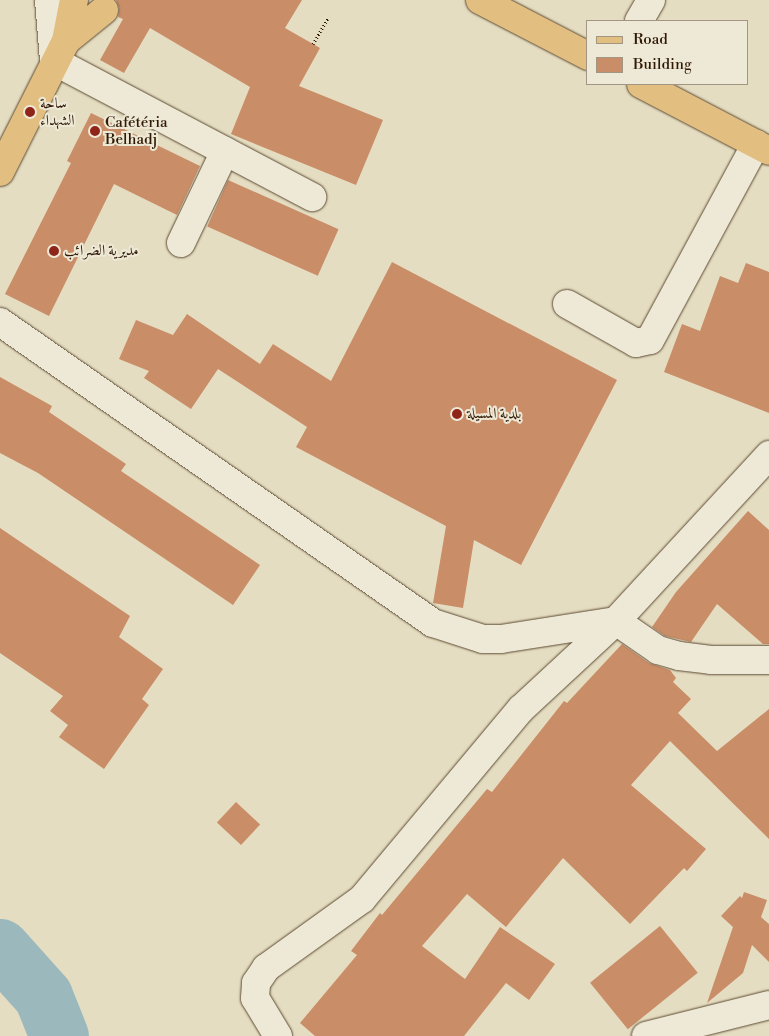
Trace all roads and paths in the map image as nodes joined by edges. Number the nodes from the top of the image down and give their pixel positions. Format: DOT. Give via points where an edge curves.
graph roads {
  1 [pos="49,0"];
  2 [pos="74,0"];
  3 [pos="480,0"];
  4 [pos="651,0"];
  5 [pos="104,10"];
  6 [pos="328,18"];
  7 [pos="640,20"];
  8 [pos="313,44"];
  9 [pos="60,51"];
  10 [pos="586,55"];
  11 [pos="643,85"];
  12 [pos="763,148"];
  13 [pos="225,151"];
  14 [pos="0,172"];
  15 [pos="312,197"];
  16 [pos="181,243"];
  17 [pos="567,304"];
  18 [pos="0,322"];
  19 [pos="769,455"];
  20 [pos="616,621"];
  21 [pos="769,660"];
  22 [pos="769,1005"];
  23 [pos="278,1036"];
  24 [pos="646,1036"];
  1 -- 9 [label="street"];
  2 -- 9 [label="main road"];
  3 -- 10 [label="main road"];
  4 -- 7 [label="street"];
  5 -- 9 [label="main road"];
  6 -- 8 [label="path"];
  9 -- 13 [label="street"];
  9 -- 14 [label="main road"];
  11 -- 12 [label="main road"];
  12 -- 17 [label="street" via="650,340 636,344"];
  13 -- 15 [label="street"];
  13 -- 16 [label="street"];
  18 -- 20 [label="street" via="433,623 466,635 501,639"];
  19 -- 20 [label="street"];
  20 -- 21 [label="street" via="658,650 679,656 711,660"];
  20 -- 23 [label="street" via="520,709 362,899 266,968 256,984 255,998"];
  22 -- 24 [label="street"];
}
